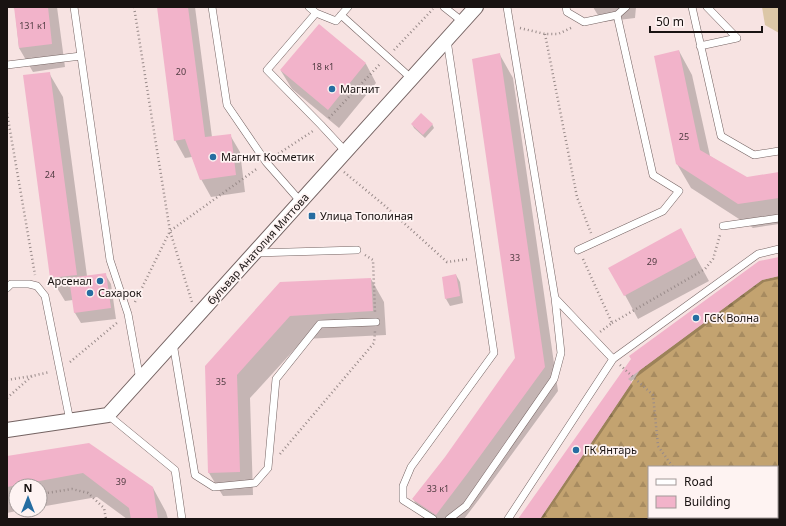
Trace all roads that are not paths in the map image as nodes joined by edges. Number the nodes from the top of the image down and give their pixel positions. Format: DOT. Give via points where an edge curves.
graph roads {
  1 [pos="74,7"];
  2 [pos="212,7"];
  3 [pos="309,7"];
  4 [pos="348,7"];
  5 [pos="444,7"];
  6 [pos="476,7"];
  7 [pos="507,7"];
  8 [pos="566,7"];
  9 [pos="626,7"];
  10 [pos="692,7"];
  11 [pos="707,7"];
  12 [pos="316,13"];
  13 [pos="341,15"];
  14 [pos="618,15"];
  15 [pos="463,22"];
  16 [pos="447,40"];
  17 [pos="700,46"];
  18 [pos="81,56"];
  19 [pos="7,65"];
  20 [pos="412,79"];
  21 [pos="779,151"];
  22 [pos="346,152"];
  23 [pos="301,202"];
  24 [pos="779,218"];
  25 [pos="723,226"];
  26 [pos="779,249"];
  27 [pos="356,250"];
  28 [pos="578,250"];
  29 [pos="254,253"];
  30 [pos="8,284"];
  31 [pos="555,298"];
  32 [pos="376,322"];
  33 [pos="173,343"];
  34 [pos="613,359"];
  35 [pos="140,380"];
  36 [pos="108,416"];
  37 [pos="70,421"];
  38 [pos="7,430"];
  39 [pos="182,519"];
  40 [pos="433,519"];
  41 [pos="449,519"];
  42 [pos="508,519"];
  1 -- 18 [label="lane"];
  2 -- 23 [label="lane" via="227,105 266,162"];
  3 -- 12 [label="lane"];
  4 -- 13 [label="lane"];
  5 -- 15 [label="lane"];
  6 -- 15 [label="street, бульвар Анатолия Миттова"];
  7 -- 31 [label="lane"];
  8 -- 14 [label="lane" via="567,12 584,22"];
  9 -- 14 [label="lane"];
  10 -- 17 [label="lane"];
  11 -- 17 [label="lane" via="737,38"];
  12 -- 13 [label="lane" via="336,21"];
  12 -- 22 [label="lane" via="267,70"];
  13 -- 20 [label="lane"];
  14 -- 28 [label="lane" via="653,176 679,191 663,211"];
  15 -- 16 [label="street, бульвар Анатолия Миттова"];
  16 -- 20 [label="street, бульвар Анатолия Миттова"];
  16 -- 40 [label="lane" via="494,353 411,467 403,486 404,500"];
  17 -- 21 [label="lane" via="721,136 754,155"];
  18 -- 19 [label="lane"];
  18 -- 35 [label="lane" via="110,260 128,314"];
  20 -- 22 [label="street, бульвар Анатолия Миттова"];
  22 -- 23 [label="street, бульвар Анатолия Миттова"];
  23 -- 29 [label="street, бульвар Анатолия Миттова"];
  24 -- 25 [label="lane"];
  26 -- 34 [label="lane" via="758,254"];
  27 -- 29 [label="lane"];
  29 -- 33 [label="street, бульвар Анатолия Миттова"];
  30 -- 37 [label="lane" via="37,286 45,296"];
  31 -- 34 [label="lane"];
  31 -- 41 [label="lane" via="561,353 554,379 466,506"];
  32 -- 33 [label="lane" via="320,324 276,378 268,468 255,483 214,487 195,475"];
  33 -- 35 [label="street, бульвар Анатолия Миттова"];
  34 -- 42 [label="lane"];
  35 -- 36 [label="street, бульвар Анатолия Миттова"];
  36 -- 37 [label="street"];
  36 -- 39 [label="lane" via="175,470"];
  37 -- 38 [label="street"];
}
